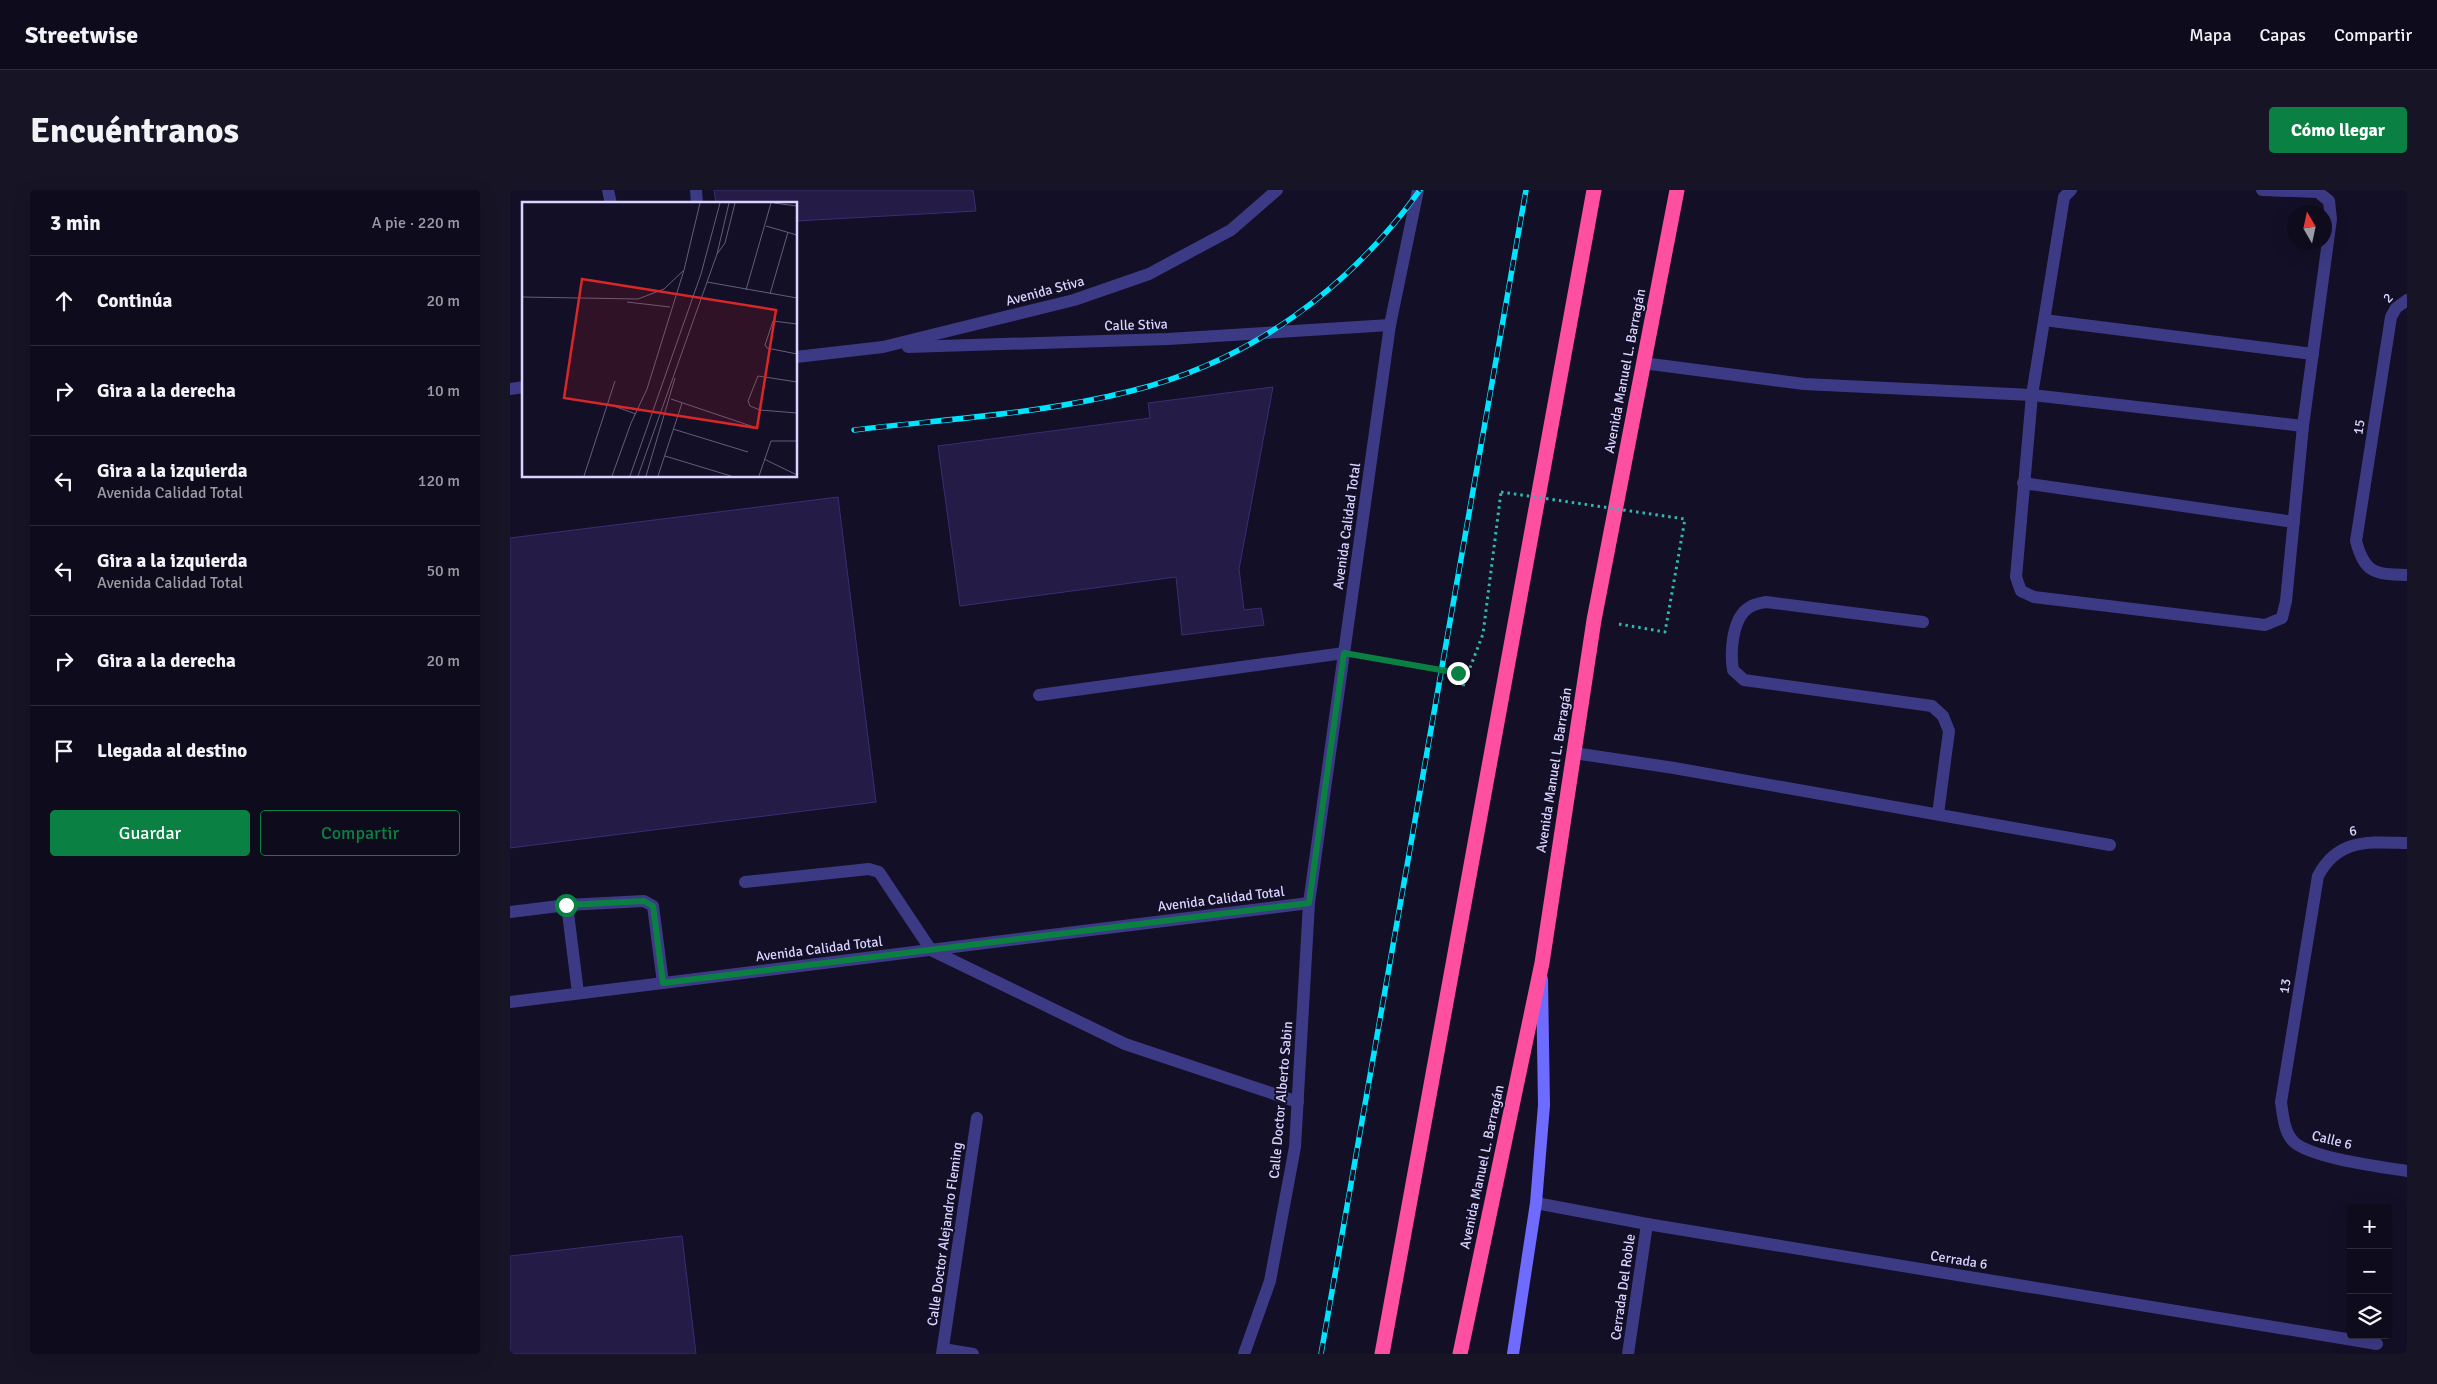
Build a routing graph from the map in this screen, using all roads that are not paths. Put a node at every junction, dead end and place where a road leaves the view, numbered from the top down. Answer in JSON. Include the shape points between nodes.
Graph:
{"nodes":[{"id":1,"x":1277,"y":190,"type":"edge"},
{"id":2,"x":1418,"y":190,"type":"edge"},
{"id":3,"x":1594,"y":190,"type":"edge"},
{"id":4,"x":1677,"y":190,"type":"edge"},
{"id":5,"x":2071,"y":190,"type":"edge"},
{"id":6,"x":2262,"y":190,"type":"edge"},
{"id":7,"x":2407,"y":300,"type":"edge"},
{"id":8,"x":2390,"y":317,"type":"joint"},
{"id":9,"x":2044,"y":320,"type":"junction"},
{"id":10,"x":1390,"y":325,"type":"junction"},
{"id":11,"x":883,"y":347,"type":"junction"},
{"id":12,"x":2312,"y":354,"type":"junction"},
{"id":13,"x":798,"y":357,"type":"edge"},
{"id":14,"x":1643,"y":362,"type":"junction"},
{"id":15,"x":2032,"y":395,"type":"junction"},
{"id":16,"x":2303,"y":426,"type":"junction"},
{"id":17,"x":2023,"y":484,"type":"junction"},
{"id":18,"x":2294,"y":522,"type":"junction"},
{"id":19,"x":2407,"y":575,"type":"edge"},
{"id":20,"x":1923,"y":622,"type":"dead end"},
{"id":21,"x":1344,"y":653,"type":"junction"},
{"id":22,"x":1040,"y":696,"type":"dead end"},
{"id":23,"x":1574,"y":752,"type":"junction"},
{"id":24,"x":1938,"y":814,"type":"junction"},
{"id":25,"x":2407,"y":843,"type":"edge"},
{"id":26,"x":2110,"y":845,"type":"dead end"},
{"id":27,"x":2318,"y":876,"type":"joint"},
{"id":28,"x":745,"y":882,"type":"dead end"},
{"id":29,"x":1309,"y":903,"type":"junction"},
{"id":30,"x":566,"y":905,"type":"junction"},
{"id":31,"x":510,"y":912,"type":"edge"},
{"id":32,"x":932,"y":950,"type":"junction"},
{"id":33,"x":1542,"y":963,"type":"junction"},
{"id":34,"x":663,"y":983,"type":"junction"},
{"id":35,"x":578,"y":993,"type":"junction"},
{"id":36,"x":510,"y":1002,"type":"edge"},
{"id":37,"x":1298,"y":1102,"type":"junction"},
{"id":38,"x":2281,"y":1102,"type":"joint"},
{"id":39,"x":977,"y":1118,"type":"dead end"},
{"id":40,"x":2407,"y":1171,"type":"edge"},
{"id":41,"x":1536,"y":1203,"type":"junction"},
{"id":42,"x":1647,"y":1224,"type":"junction"},
{"id":43,"x":2377,"y":1344,"type":"dead end"},
{"id":44,"x":943,"y":1352,"type":"edge"},
{"id":45,"x":973,"y":1354,"type":"edge"},
{"id":46,"x":1244,"y":1354,"type":"edge"},
{"id":47,"x":1382,"y":1354,"type":"edge"},
{"id":48,"x":1460,"y":1354,"type":"edge"},
{"id":49,"x":1513,"y":1354,"type":"edge"},
{"id":50,"x":1628,"y":1354,"type":"edge"}],
"edges":[{"from":1,"to":11,"type":"street","name":"Avenida Stiva","via":[[1232,230],[1149,274],[1074,300]]},
{"from":2,"to":10,"type":"street","name":"Avenida Calidad Total"},
{"from":3,"to":47,"type":"highway"},
{"from":4,"to":14,"type":"highway","name":"Avenida Manuel L. Barragán"},
{"from":5,"to":9,"type":"street","via":[[2064,197]]},
{"from":6,"to":12,"type":"street","via":[[2318,192],[2329,201],[2331,219]]},
{"from":7,"to":8,"type":"street","name":"2"},
{"from":8,"to":19,"type":"street","name":"15","via":[[2356,541],[2360,557],[2369,570]]},
{"from":9,"to":12,"type":"street"},
{"from":9,"to":15,"type":"street"},
{"from":10,"to":11,"type":"street","name":"Calle Stiva","via":[[1168,339]]},
{"from":10,"to":21,"type":"street","name":"Avenida Calidad Total"},
{"from":11,"to":13,"type":"street","name":"Avenida Stiva"},
{"from":12,"to":16,"type":"street"},
{"from":14,"to":15,"type":"street","via":[[1804,384]]},
{"from":14,"to":23,"type":"highway","name":"Avenida Manuel L. Barragán","via":[[1594,620]]},
{"from":15,"to":16,"type":"street"},
{"from":15,"to":17,"type":"street"},
{"from":16,"to":18,"type":"street"},
{"from":17,"to":18,"type":"street"},
{"from":17,"to":18,"type":"street","via":[[2016,577],[2021,591],[2034,597],[2265,625],[2282,618]]},
{"from":20,"to":24,"type":"street","via":[[1766,602],[1749,607],[1738,620],[1730,656],[1732,670],[1744,680],[1932,706],[1943,716],[1949,731]]},
{"from":21,"to":22,"type":"street"},
{"from":21,"to":29,"type":"street","name":"Avenida Calidad Total"},
{"from":23,"to":24,"type":"street"},
{"from":23,"to":33,"type":"highway","name":"Avenida Manuel L. Barragán"},
{"from":24,"to":26,"type":"street"},
{"from":25,"to":27,"type":"street","name":"6","via":[[2348,847],[2326,860]]},
{"from":27,"to":38,"type":"street","name":"13"},
{"from":28,"to":32,"type":"street","via":[[870,869],[878,872]]},
{"from":29,"to":32,"type":"street","name":"Avenida Calidad Total"},
{"from":29,"to":37,"type":"street","name":"Calle Doctor Alberto Sabin"},
{"from":30,"to":31,"type":"street"},
{"from":30,"to":34,"type":"street","via":[[644,901],[653,906]]},
{"from":30,"to":35,"type":"street"},
{"from":32,"to":34,"type":"street","name":"Avenida Calidad Total"},
{"from":32,"to":37,"type":"street","via":[[1125,1044]]},
{"from":33,"to":41,"type":"street","via":[[1545,1095]]},
{"from":33,"to":48,"type":"highway","name":"Avenida Manuel L. Barragán"},
{"from":34,"to":35,"type":"street","name":"Avenida Calidad Total"},
{"from":35,"to":36,"type":"street","name":"Avenida Calidad Total"},
{"from":37,"to":46,"type":"street","name":"Calle Doctor Alberto Sabin","via":[[1295,1147],[1270,1280]]},
{"from":38,"to":40,"type":"street","name":"Calle 6","via":[[2293,1141],[2308,1152]]},
{"from":39,"to":44,"type":"street","name":"Calle Doctor Alejandro Fleming"},
{"from":41,"to":42,"type":"street","name":"Cerrada 6"},
{"from":41,"to":49,"type":"street"},
{"from":42,"to":43,"type":"street","name":"Cerrada 6"},
{"from":42,"to":50,"type":"street","name":"Cerrada Del Roble"},
{"from":44,"to":45,"type":"street"}]}
